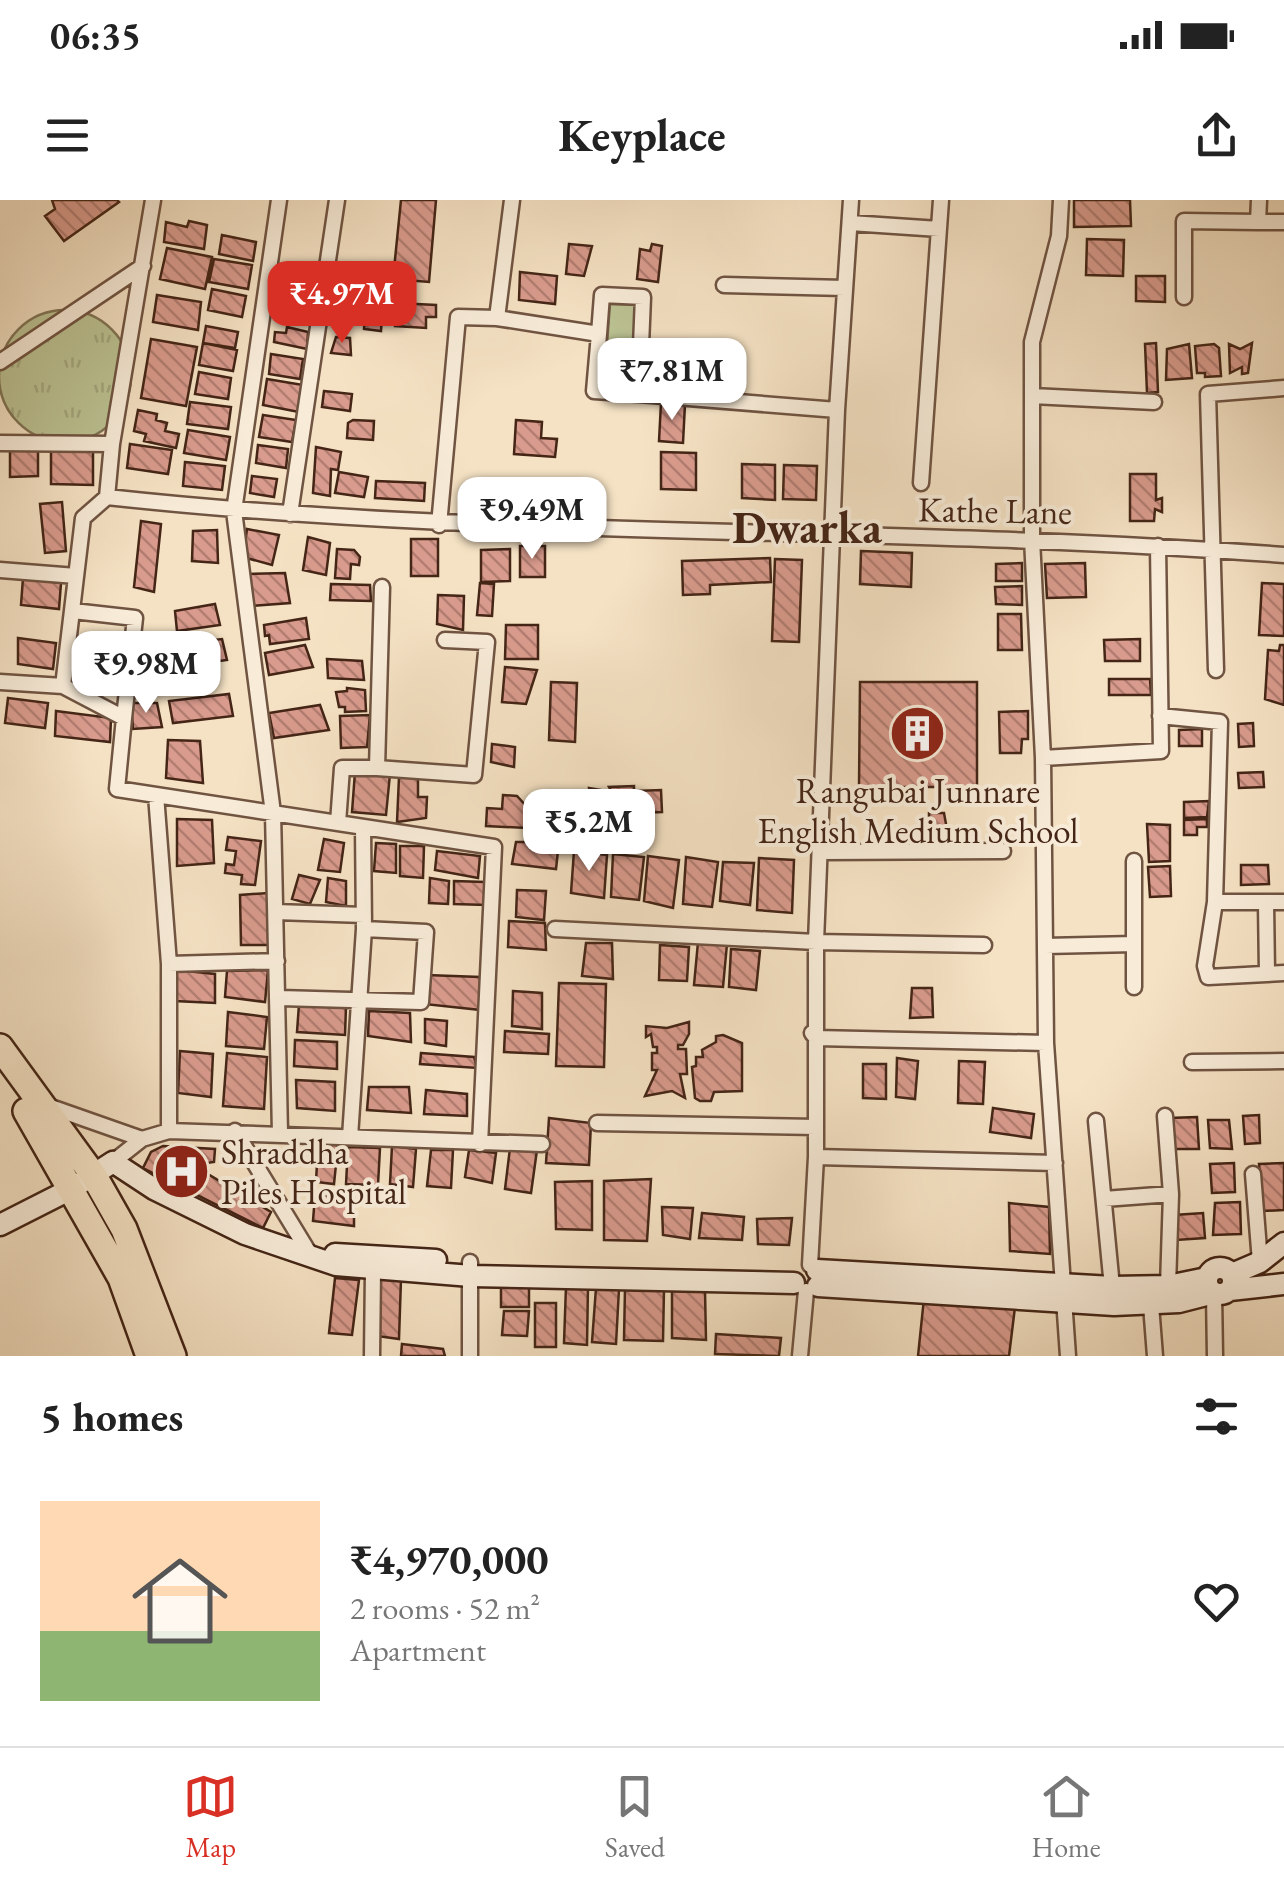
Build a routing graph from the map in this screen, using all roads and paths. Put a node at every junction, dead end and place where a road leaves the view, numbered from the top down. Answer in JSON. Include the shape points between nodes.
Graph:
{"nodes":[{"id":1,"x":152,"y":200,"type":"edge"},
{"id":2,"x":279,"y":200,"type":"edge"},
{"id":3,"x":337,"y":200,"type":"edge"},
{"id":4,"x":512,"y":200,"type":"edge"},
{"id":5,"x":852,"y":200,"type":"edge"},
{"id":6,"x":941,"y":200,"type":"edge"},
{"id":7,"x":1061,"y":200,"type":"edge"},
{"id":8,"x":1259,"y":200,"type":"edge"},
{"id":9,"x":1258,"y":222,"type":"junction"},
{"id":10,"x":1284,"y":222,"type":"edge"},
{"id":11,"x":850,"y":223,"type":"junction"},
{"id":12,"x":939,"y":229,"type":"junction"},
{"id":13,"x":143,"y":266,"type":"junction"},
{"id":14,"x":724,"y":285,"type":"dead end"},
{"id":15,"x":846,"y":288,"type":"junction"},
{"id":16,"x":1184,"y":296,"type":"dead end"},
{"id":17,"x":497,"y":318,"type":"junction"},
{"id":18,"x":599,"y":334,"type":"junction"},
{"id":19,"x":0,"y":362,"type":"edge"},
{"id":20,"x":1284,"y":388,"type":"edge"},
{"id":21,"x":638,"y":394,"type":"junction"},
{"id":22,"x":1032,"y":396,"type":"junction"},
{"id":23,"x":1154,"y":402,"type":"dead end"},
{"id":24,"x":838,"y":410,"type":"junction"},
{"id":25,"x":0,"y":443,"type":"edge"},
{"id":26,"x":112,"y":444,"type":"junction"},
{"id":27,"x":921,"y":483,"type":"dead end"},
{"id":28,"x":106,"y":496,"type":"junction"},
{"id":29,"x":234,"y":510,"type":"junction"},
{"id":30,"x":290,"y":514,"type":"junction"},
{"id":31,"x":438,"y":524,"type":"junction"},
{"id":32,"x":832,"y":536,"type":"junction"},
{"id":33,"x":1032,"y":539,"type":"junction"},
{"id":34,"x":1158,"y":546,"type":"junction"},
{"id":35,"x":1215,"y":550,"type":"junction"},
{"id":36,"x":1284,"y":555,"type":"edge"},
{"id":37,"x":0,"y":570,"type":"edge"},
{"id":38,"x":76,"y":576,"type":"junction"},
{"id":39,"x":382,"y":587,"type":"dead end"},
{"id":40,"x":73,"y":611,"type":"junction"},
{"id":41,"x":445,"y":640,"type":"dead end"},
{"id":42,"x":1216,"y":670,"type":"dead end"},
{"id":43,"x":0,"y":682,"type":"edge"},
{"id":44,"x":63,"y":686,"type":"junction"},
{"id":45,"x":1160,"y":716,"type":"junction"},
{"id":46,"x":124,"y":718,"type":"junction"},
{"id":47,"x":1043,"y":758,"type":"junction"},
{"id":48,"x":377,"y":768,"type":"junction"},
{"id":49,"x":156,"y":795,"type":"junction"},
{"id":50,"x":273,"y":814,"type":"junction"},
{"id":51,"x":338,"y":823,"type":"junction"},
{"id":52,"x":363,"y":827,"type":"junction"},
{"id":53,"x":1003,"y":851,"type":"dead end"},
{"id":54,"x":820,"y":852,"type":"junction"},
{"id":55,"x":1134,"y":862,"type":"dead end"},
{"id":56,"x":1215,"y":902,"type":"junction"},
{"id":57,"x":1284,"y":902,"type":"edge"},
{"id":58,"x":1266,"y":903,"type":"junction"},
{"id":59,"x":276,"y":912,"type":"junction"},
{"id":60,"x":364,"y":922,"type":"junction"},
{"id":61,"x":555,"y":929,"type":"dead end"},
{"id":62,"x":816,"y":942,"type":"junction"},
{"id":63,"x":1134,"y":944,"type":"junction"},
{"id":64,"x":984,"y":945,"type":"dead end"},
{"id":65,"x":1045,"y":946,"type":"junction"},
{"id":66,"x":277,"y":961,"type":"junction"},
{"id":67,"x":169,"y":964,"type":"junction"},
{"id":68,"x":1267,"y":974,"type":"junction"},
{"id":69,"x":1284,"y":974,"type":"edge"},
{"id":70,"x":1134,"y":987,"type":"dead end"},
{"id":71,"x":280,"y":998,"type":"junction"},
{"id":72,"x":362,"y":1000,"type":"junction"},
{"id":73,"x":814,"y":1036,"type":"junction"},
{"id":74,"x":1046,"y":1043,"type":"junction"},
{"id":75,"x":0,"y":1047,"type":"edge"},
{"id":76,"x":1284,"y":1061,"type":"edge"},
{"id":77,"x":1192,"y":1062,"type":"dead end"},
{"id":78,"x":0,"y":1074,"type":"edge"},
{"id":79,"x":42,"y":1103,"type":"junction"},
{"id":80,"x":1164,"y":1116,"type":"dead end"},
{"id":81,"x":1096,"y":1121,"type":"dead end"},
{"id":82,"x":597,"y":1123,"type":"dead end"},
{"id":83,"x":816,"y":1128,"type":"junction"},
{"id":84,"x":169,"y":1131,"type":"junction"},
{"id":85,"x":236,"y":1131,"type":"junction"},
{"id":86,"x":280,"y":1134,"type":"junction"},
{"id":87,"x":350,"y":1137,"type":"junction"},
{"id":88,"x":142,"y":1139,"type":"junction"},
{"id":89,"x":480,"y":1144,"type":"junction"},
{"id":90,"x":542,"y":1144,"type":"dead end"},
{"id":91,"x":816,"y":1157,"type":"junction"},
{"id":92,"x":1055,"y":1162,"type":"junction"},
{"id":93,"x":1253,"y":1174,"type":"dead end"},
{"id":94,"x":94,"y":1175,"type":"junction"},
{"id":95,"x":1171,"y":1194,"type":"junction"},
{"id":96,"x":1104,"y":1200,"type":"junction"},
{"id":97,"x":0,"y":1225,"type":"edge"},
{"id":98,"x":1284,"y":1243,"type":"edge"},
{"id":99,"x":318,"y":1257,"type":"junction"},
{"id":100,"x":1260,"y":1262,"type":"junction"},
{"id":101,"x":470,"y":1269,"type":"junction"},
{"id":102,"x":373,"y":1270,"type":"junction"},
{"id":103,"x":807,"y":1277,"type":"junction"},
{"id":104,"x":1221,"y":1284,"type":"junction"},
{"id":105,"x":1284,"y":1284,"type":"edge"},
{"id":106,"x":1168,"y":1286,"type":"junction"},
{"id":107,"x":1112,"y":1287,"type":"junction"},
{"id":108,"x":1064,"y":1294,"type":"junction"},
{"id":109,"x":1152,"y":1304,"type":"junction"},
{"id":110,"x":149,"y":1356,"type":"edge"},
{"id":111,"x":173,"y":1356,"type":"edge"},
{"id":112,"x":372,"y":1356,"type":"edge"},
{"id":113,"x":470,"y":1356,"type":"edge"},
{"id":114,"x":800,"y":1356,"type":"edge"},
{"id":115,"x":1068,"y":1356,"type":"edge"},
{"id":116,"x":1154,"y":1356,"type":"edge"},
{"id":117,"x":1215,"y":1356,"type":"edge"}],
"edges":[{"from":1,"to":13,"type":"street"},
{"from":2,"to":29,"type":"street"},
{"from":3,"to":30,"type":"street"},
{"from":4,"to":17,"type":"street"},
{"from":5,"to":11,"type":"street"},
{"from":6,"to":12,"type":"street"},
{"from":7,"to":22,"type":"street","via":[[1056,252],[1032,342]]},
{"from":8,"to":9,"type":"street"},
{"from":9,"to":10,"type":"street"},
{"from":9,"to":16,"type":"street","via":[[1184,221]]},
{"from":11,"to":12,"type":"street"},
{"from":11,"to":15,"type":"street"},
{"from":12,"to":27,"type":"street"},
{"from":13,"to":19,"type":"street"},
{"from":13,"to":26,"type":"street"},
{"from":14,"to":15,"type":"street"},
{"from":15,"to":24,"type":"street"},
{"from":17,"to":18,"type":"street"},
{"from":17,"to":31,"type":"street","via":[[458,318]]},
{"from":18,"to":21,"type":"street","via":[[594,391]]},
{"from":18,"to":21,"type":"street","via":[[602,295],[643,297]]},
{"from":20,"to":35,"type":"street","via":[[1208,394]]},
{"from":21,"to":24,"type":"street"},
{"from":22,"to":23,"type":"street"},
{"from":22,"to":33,"type":"street"},
{"from":24,"to":32,"type":"street"},
{"from":25,"to":26,"type":"street"},
{"from":26,"to":28,"type":"street"},
{"from":28,"to":29,"type":"street","name":"Kathe Lane"},
{"from":28,"to":38,"type":"street","via":[[83,518]]},
{"from":29,"to":30,"type":"street","name":"Kathe Lane"},
{"from":29,"to":50,"type":"street"},
{"from":30,"to":31,"type":"street","name":"Kathe Lane"},
{"from":31,"to":32,"type":"street","name":"Kathe Lane"},
{"from":32,"to":33,"type":"street","name":"Kathe Lane"},
{"from":32,"to":54,"type":"street"},
{"from":33,"to":34,"type":"street","name":"Kathe Lane"},
{"from":33,"to":47,"type":"street"},
{"from":34,"to":35,"type":"street","name":"Kathe Lane"},
{"from":34,"to":45,"type":"street"},
{"from":35,"to":36,"type":"street","name":"Kathe Lane"},
{"from":35,"to":42,"type":"street"},
{"from":37,"to":38,"type":"street"},
{"from":38,"to":40,"type":"street"},
{"from":39,"to":48,"type":"street"},
{"from":40,"to":44,"type":"street"},
{"from":40,"to":46,"type":"street","via":[[135,618]]},
{"from":41,"to":48,"type":"street","via":[[487,642],[474,775]]},
{"from":43,"to":44,"type":"street"},
{"from":44,"to":46,"type":"street"},
{"from":45,"to":47,"type":"street","via":[[1160,750]]},
{"from":45,"to":56,"type":"street","via":[[1220,722]]},
{"from":46,"to":49,"type":"street","via":[[117,789]]},
{"from":47,"to":65,"type":"street"},
{"from":48,"to":51,"type":"street","via":[[342,768]]},
{"from":49,"to":50,"type":"street"},
{"from":49,"to":67,"type":"street"},
{"from":50,"to":51,"type":"street"},
{"from":50,"to":59,"type":"street"},
{"from":51,"to":52,"type":"street"},
{"from":52,"to":60,"type":"street"},
{"from":52,"to":89,"type":"street","via":[[494,848]]},
{"from":53,"to":54,"type":"street"},
{"from":54,"to":62,"type":"street"},
{"from":55,"to":63,"type":"street"},
{"from":56,"to":58,"type":"street"},
{"from":56,"to":68,"type":"street","via":[[1208,977]]},
{"from":57,"to":58,"type":"street"},
{"from":58,"to":68,"type":"street"},
{"from":59,"to":60,"type":"street"},
{"from":59,"to":66,"type":"street"},
{"from":60,"to":72,"type":"street"},
{"from":60,"to":72,"type":"street","via":[[426,932],[421,1002]]},
{"from":61,"to":62,"type":"street"},
{"from":62,"to":64,"type":"street"},
{"from":62,"to":73,"type":"street"},
{"from":63,"to":65,"type":"street"},
{"from":63,"to":70,"type":"street"},
{"from":65,"to":74,"type":"street"},
{"from":66,"to":67,"type":"street"},
{"from":66,"to":71,"type":"street"},
{"from":67,"to":84,"type":"street"},
{"from":68,"to":69,"type":"street"},
{"from":71,"to":72,"type":"street"},
{"from":71,"to":86,"type":"street"},
{"from":72,"to":87,"type":"street"},
{"from":73,"to":74,"type":"street"},
{"from":73,"to":83,"type":"street"},
{"from":74,"to":92,"type":"street"},
{"from":75,"to":79,"type":"highway"},
{"from":76,"to":77,"type":"street"},
{"from":78,"to":94,"type":"highway","via":[[40,1130]]},
{"from":79,"to":88,"type":"street"},
{"from":79,"to":94,"type":"highway"},
{"from":80,"to":95,"type":"street"},
{"from":81,"to":96,"type":"street"},
{"from":82,"to":83,"type":"street"},
{"from":83,"to":91,"type":"street"},
{"from":84,"to":85,"type":"street"},
{"from":84,"to":88,"type":"street"},
{"from":85,"to":86,"type":"street"},
{"from":85,"to":99,"type":"street"},
{"from":86,"to":87,"type":"street"},
{"from":87,"to":89,"type":"street"},
{"from":88,"to":94,"type":"street"},
{"from":89,"to":90,"type":"street"},
{"from":91,"to":92,"type":"street"},
{"from":91,"to":103,"type":"street"},
{"from":92,"to":108,"type":"street"},
{"from":93,"to":100,"type":"street"},
{"from":94,"to":97,"type":"street"},
{"from":94,"to":99,"type":"street","via":[[154,1189],[245,1234]]},
{"from":94,"to":110,"type":"highway"},
{"from":94,"to":111,"type":"highway","via":[[124,1229]]},
{"from":95,"to":96,"type":"street"},
{"from":95,"to":106,"type":"street"},
{"from":96,"to":107,"type":"street"},
{"from":98,"to":100,"type":"street"},
{"from":99,"to":101,"type":"street","via":[[339,1253]]},
{"from":99,"to":102,"type":"street"},
{"from":100,"to":104,"type":"street"},
{"from":101,"to":102,"type":"street"},
{"from":101,"to":103,"type":"street"},
{"from":101,"to":113,"type":"street"},
{"from":102,"to":112,"type":"street"},
{"from":103,"to":108,"type":"street"},
{"from":103,"to":114,"type":"street"},
{"from":104,"to":105,"type":"street"},
{"from":104,"to":106,"type":"street"},
{"from":104,"to":109,"type":"street"},
{"from":104,"to":117,"type":"street"},
{"from":106,"to":107,"type":"street"},
{"from":107,"to":108,"type":"street"},
{"from":108,"to":109,"type":"street"},
{"from":108,"to":115,"type":"street"},
{"from":109,"to":116,"type":"street"}]}
